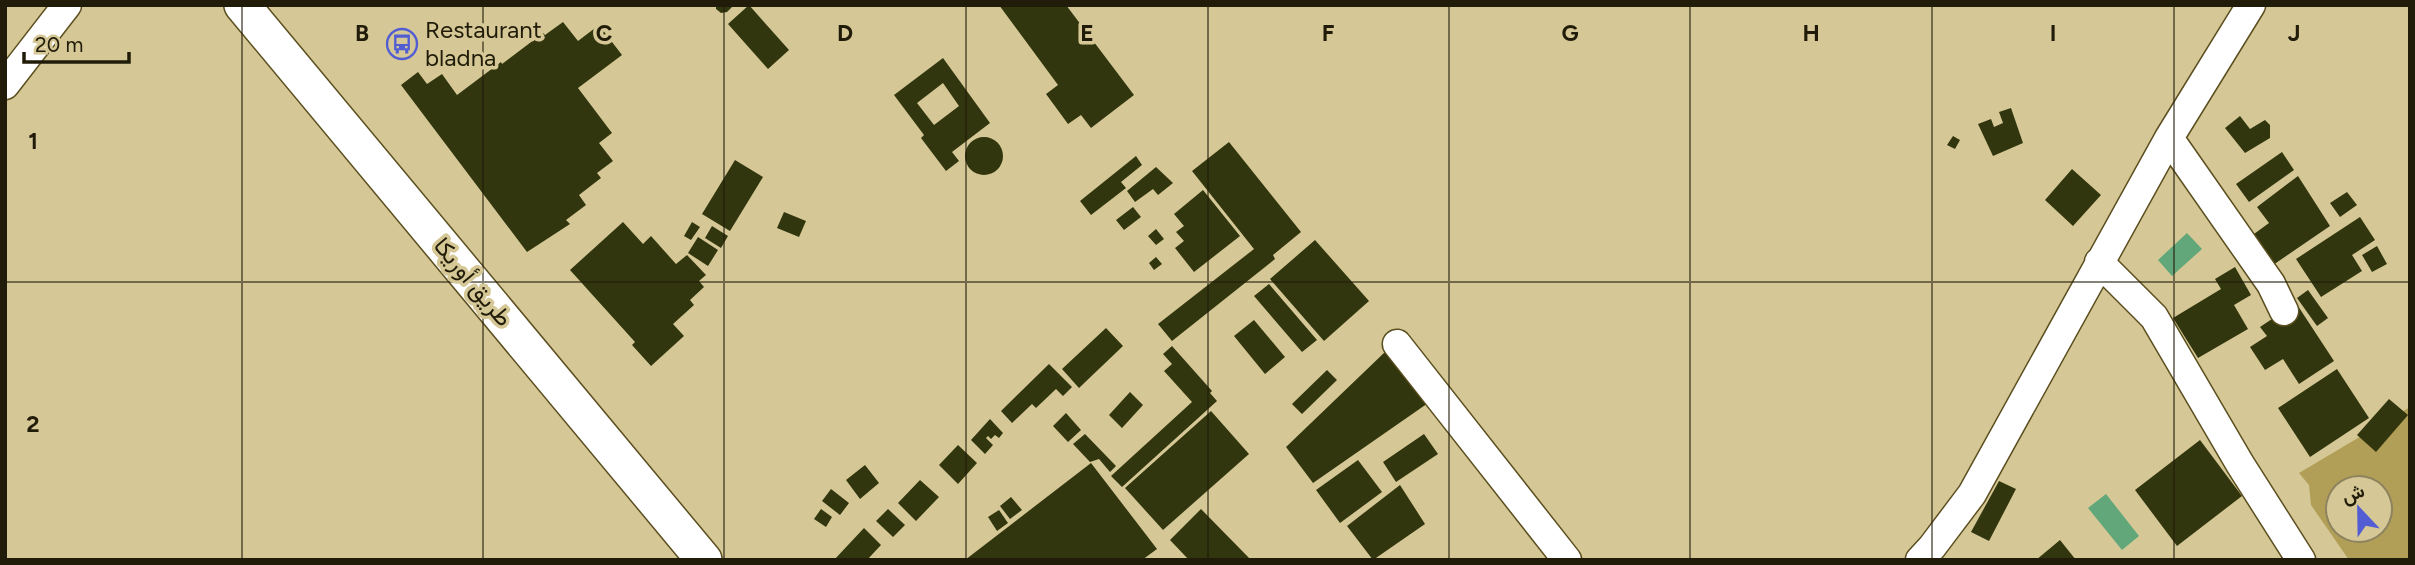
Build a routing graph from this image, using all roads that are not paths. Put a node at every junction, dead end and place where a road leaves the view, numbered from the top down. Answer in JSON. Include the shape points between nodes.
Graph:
{"nodes":[{"id":1,"x":67,"y":5,"type":"edge"},
{"id":2,"x":242,"y":5,"type":"edge"},
{"id":3,"x":2251,"y":5,"type":"edge"},
{"id":4,"x":5,"y":85,"type":"edge"},
{"id":5,"x":2169,"y":138,"type":"junction"},
{"id":6,"x":2099,"y":262,"type":"junction"},
{"id":7,"x":2284,"y":311,"type":"dead end"},
{"id":8,"x":1397,"y":345,"type":"dead end"},
{"id":9,"x":704,"y":560,"type":"edge"},
{"id":10,"x":1567,"y":560,"type":"edge"},
{"id":11,"x":1920,"y":560,"type":"edge"},
{"id":12,"x":2301,"y":560,"type":"edge"}],
"edges":[{"from":1,"to":4,"type":"street"},
{"from":2,"to":9,"type":"street","name":"طريق أوريكا"},
{"from":3,"to":5,"type":"street"},
{"from":5,"to":6,"type":"street"},
{"from":5,"to":7,"type":"street","via":[[2271,284]]},
{"from":6,"to":11,"type":"street","via":[[1972,494]]},
{"from":6,"to":12,"type":"street","via":[[2154,317]]},
{"from":8,"to":10,"type":"street"}]}
